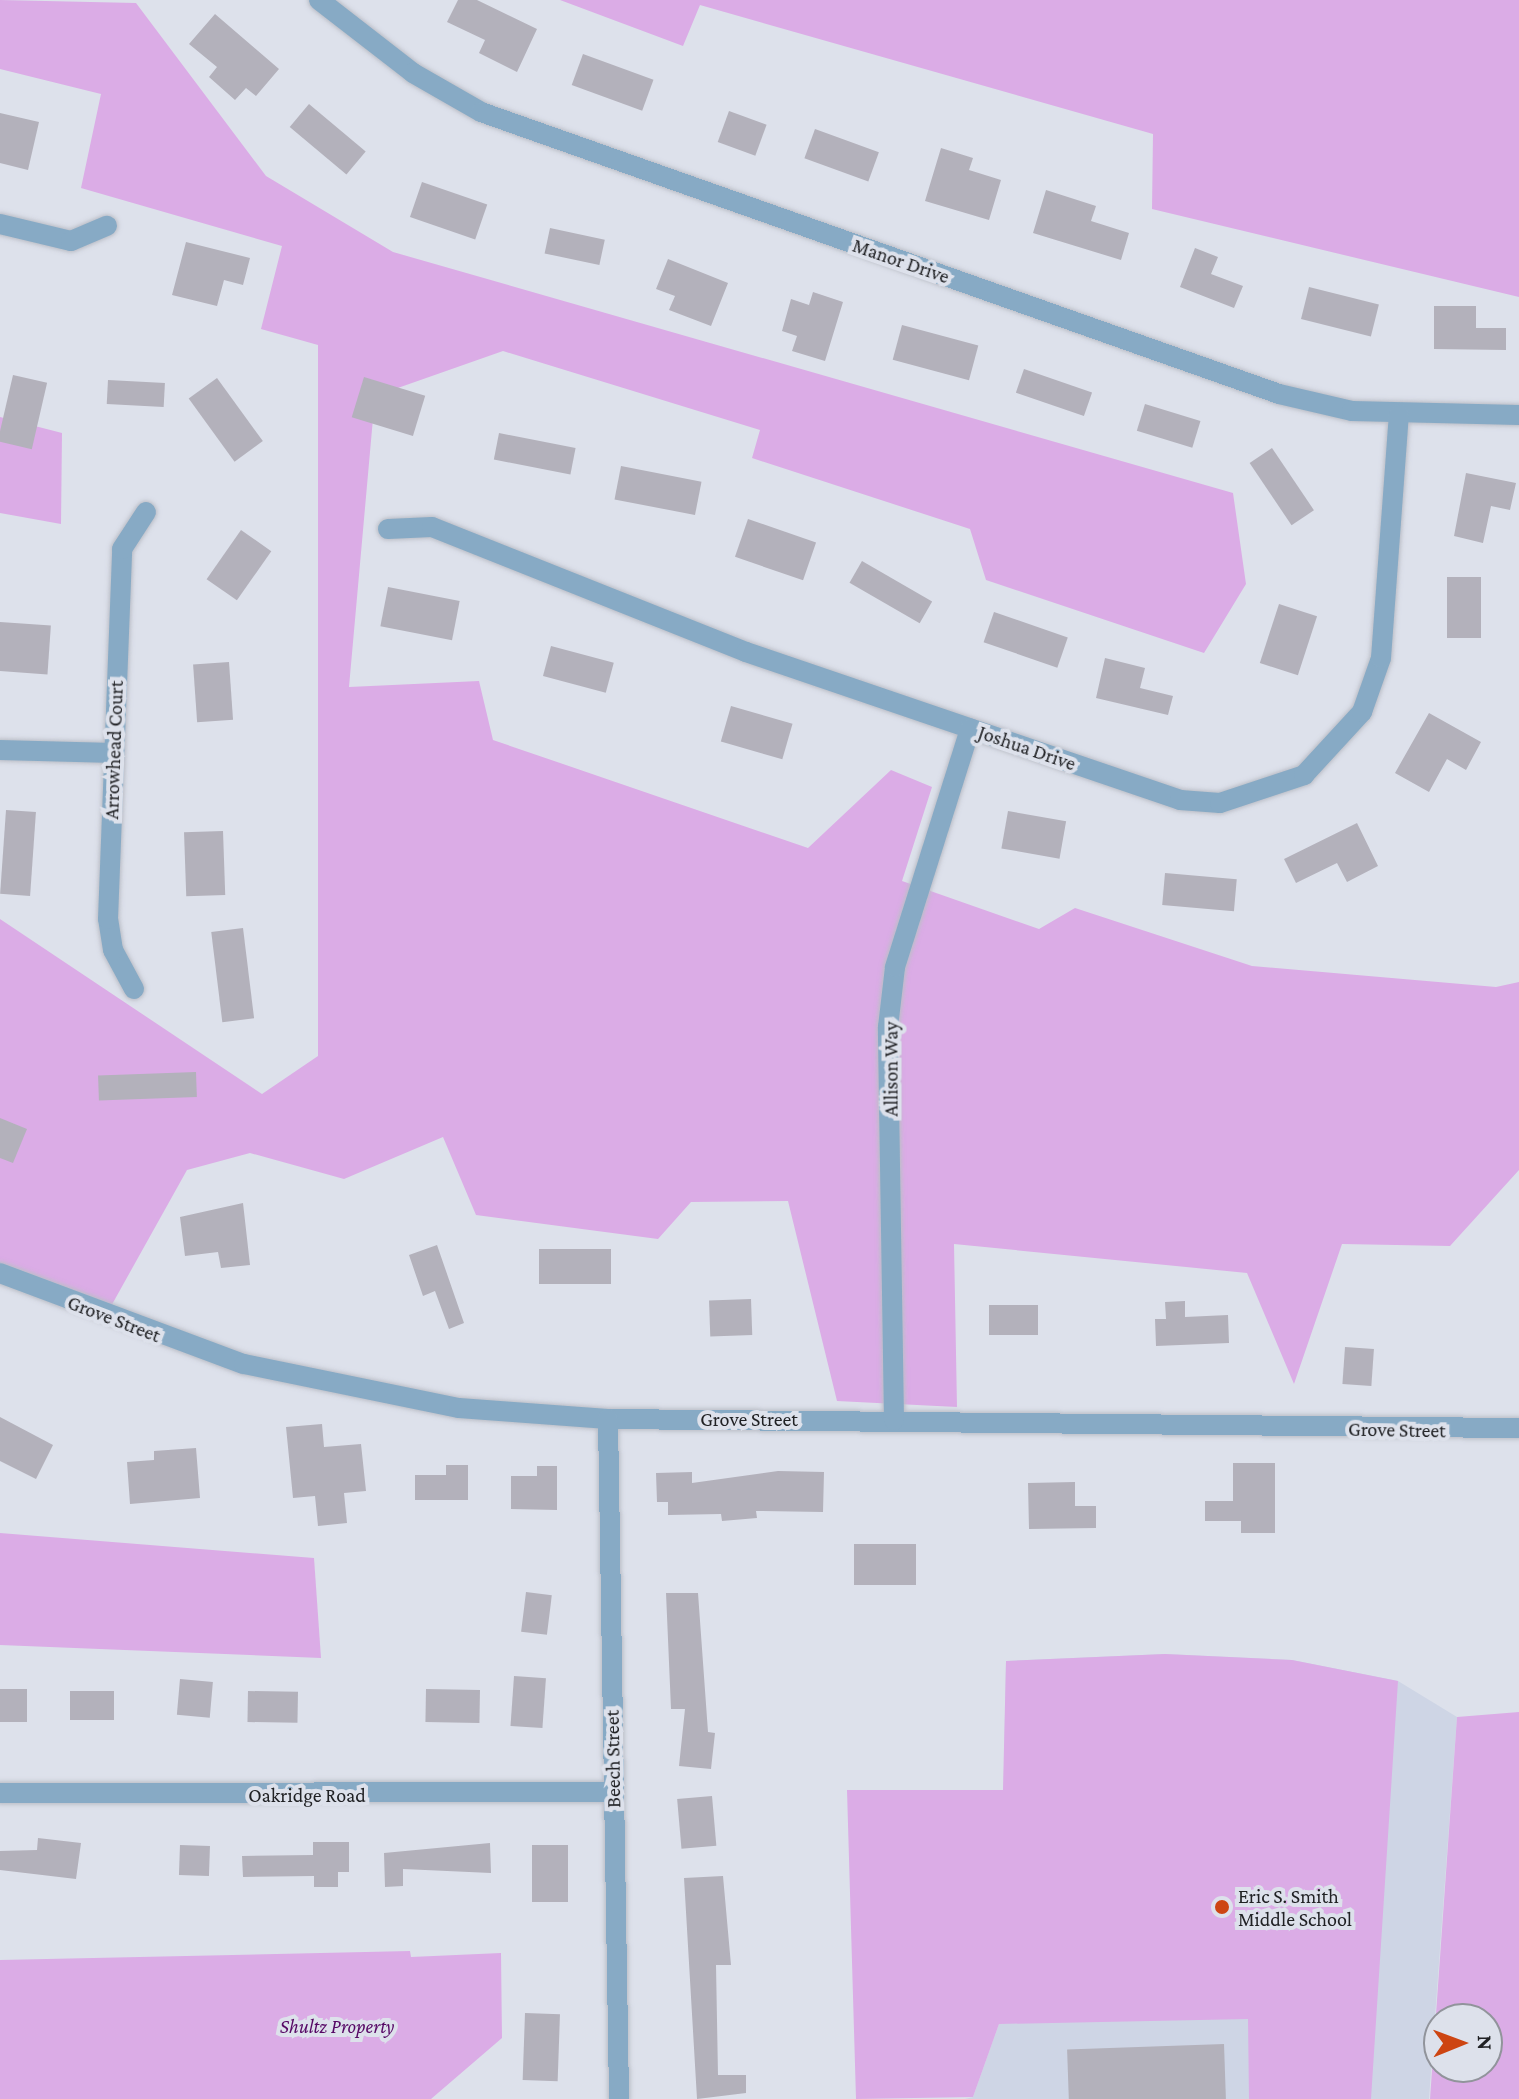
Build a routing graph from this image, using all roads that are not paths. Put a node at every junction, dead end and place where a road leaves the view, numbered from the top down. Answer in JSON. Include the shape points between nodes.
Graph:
{"nodes":[{"id":1,"x":319,"y":0,"type":"edge"},
{"id":2,"x":0,"y":224,"type":"edge"},
{"id":3,"x":107,"y":226,"type":"dead end"},
{"id":4,"x":1399,"y":415,"type":"junction"},
{"id":5,"x":1519,"y":415,"type":"edge"},
{"id":6,"x":146,"y":512,"type":"dead end"},
{"id":7,"x":388,"y":529,"type":"dead end"},
{"id":8,"x":970,"y":729,"type":"junction"},
{"id":9,"x":0,"y":750,"type":"edge"},
{"id":10,"x":114,"y":753,"type":"junction"},
{"id":11,"x":134,"y":989,"type":"dead end"},
{"id":12,"x":0,"y":1273,"type":"edge"},
{"id":13,"x":608,"y":1419,"type":"junction"},
{"id":14,"x":894,"y":1420,"type":"junction"},
{"id":15,"x":1519,"y":1428,"type":"edge"},
{"id":16,"x":614,"y":1792,"type":"junction"},
{"id":17,"x":0,"y":1793,"type":"edge"},
{"id":18,"x":619,"y":2099,"type":"edge"}],
"edges":[{"from":1,"to":4,"type":"street","name":"Manor Drive","via":[[413,73],[481,112],[1279,394]]},
{"from":2,"to":3,"type":"street","via":[[71,241]]},
{"from":4,"to":5,"type":"street","name":"Manor Drive"},
{"from":4,"to":8,"type":"street","name":"Joshua Drive","via":[[1374,685],[1346,737],[1304,775],[1249,799],[1180,800]]},
{"from":6,"to":10,"type":"street","name":"Arrowhead Court","via":[[122,549]]},
{"from":7,"to":8,"type":"street","name":"Joshua Drive","via":[[432,527],[746,652]]},
{"from":8,"to":14,"type":"street","name":"Allison Way","via":[[895,967],[888,1027]]},
{"from":9,"to":10,"type":"street"},
{"from":10,"to":11,"type":"street","name":"Arrowhead Court","via":[[109,928]]},
{"from":12,"to":13,"type":"street","name":"Grove Street","via":[[174,1341],[315,1382],[459,1408]]},
{"from":13,"to":14,"type":"street","name":"Grove Street"},
{"from":13,"to":16,"type":"street","name":"Beech Street"},
{"from":14,"to":15,"type":"street","name":"Grove Street"},
{"from":16,"to":17,"type":"street","name":"Oakridge Road"},
{"from":16,"to":18,"type":"street","name":"Beech Street"}]}
